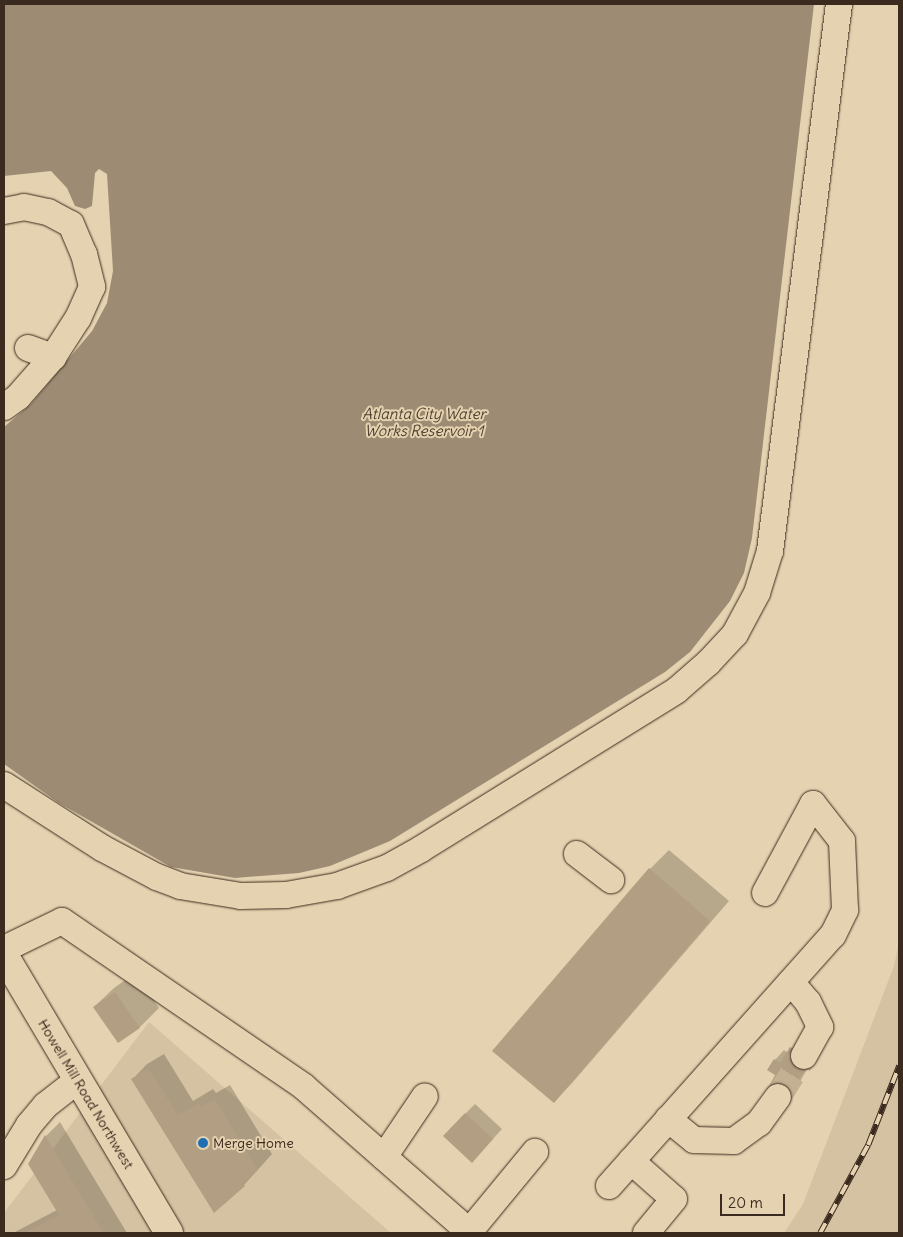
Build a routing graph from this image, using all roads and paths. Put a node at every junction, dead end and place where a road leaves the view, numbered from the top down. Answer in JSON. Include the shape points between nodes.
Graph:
{"nodes":[{"id":1,"x":839,"y":4,"type":"edge"},
{"id":2,"x":4,"y":211,"type":"edge"},
{"id":3,"x":28,"y":348,"type":"dead end"},
{"id":4,"x":53,"y":357,"type":"junction"},
{"id":5,"x":4,"y":407,"type":"edge"},
{"id":6,"x":4,"y":785,"type":"edge"},
{"id":7,"x":577,"y":854,"type":"dead end"},
{"id":8,"x":611,"y":880,"type":"dead end"},
{"id":9,"x":765,"y":893,"type":"dead end"},
{"id":10,"x":4,"y":949,"type":"edge"},
{"id":11,"x":4,"y":955,"type":"edge"},
{"id":12,"x":791,"y":982,"type":"junction"},
{"id":13,"x":804,"y":1056,"type":"tunnel mouth"},
{"id":14,"x":77,"y":1081,"type":"junction"},
{"id":15,"x":425,"y":1096,"type":"dead end"},
{"id":16,"x":778,"y":1097,"type":"tunnel mouth"},
{"id":17,"x":668,"y":1119,"type":"junction"},
{"id":18,"x":535,"y":1152,"type":"dead end"},
{"id":19,"x":384,"y":1157,"type":"junction"},
{"id":20,"x":631,"y":1161,"type":"junction"},
{"id":21,"x":4,"y":1166,"type":"edge"},
{"id":22,"x":609,"y":1186,"type":"dead end"},
{"id":23,"x":169,"y":1233,"type":"edge"},
{"id":24,"x":470,"y":1233,"type":"edge"},
{"id":25,"x":646,"y":1233,"type":"edge"}],
"edges":[{"from":1,"to":6,"type":"street","via":[[770,551],[753,602],[735,634],[708,663],[677,690],[387,868],[337,886],[286,895],[241,896],[180,886],[102,848]]},
{"from":2,"to":4,"type":"street","via":[[24,207],[48,212],[71,224],[84,254],[92,287],[78,318]]},
{"from":3,"to":4,"type":"street"},
{"from":4,"to":5,"type":"street"},
{"from":7,"to":8,"type":"street"},
{"from":9,"to":12,"type":"street","via":[[813,804],[842,841],[846,910],[833,935]]},
{"from":10,"to":19,"type":"street","via":[[62,920],[304,1087]]},
{"from":11,"to":14,"type":"main road","name":"Howell Mill Road Northwest"},
{"from":12,"to":13,"type":"street","via":[[808,1002],[820,1027]]},
{"from":12,"to":17,"type":"street"},
{"from":14,"to":21,"type":"street","via":[[46,1105],[29,1125]]},
{"from":14,"to":23,"type":"main road","name":"Howell Mill Road Northwest"},
{"from":15,"to":19,"type":"street"},
{"from":16,"to":17,"type":"street","via":[[759,1123],[734,1141],[694,1140]]},
{"from":17,"to":20,"type":"street"},
{"from":18,"to":24,"type":"street"},
{"from":19,"to":24,"type":"street"},
{"from":20,"to":22,"type":"street"},
{"from":20,"to":25,"type":"street","via":[[674,1199]]}]}
